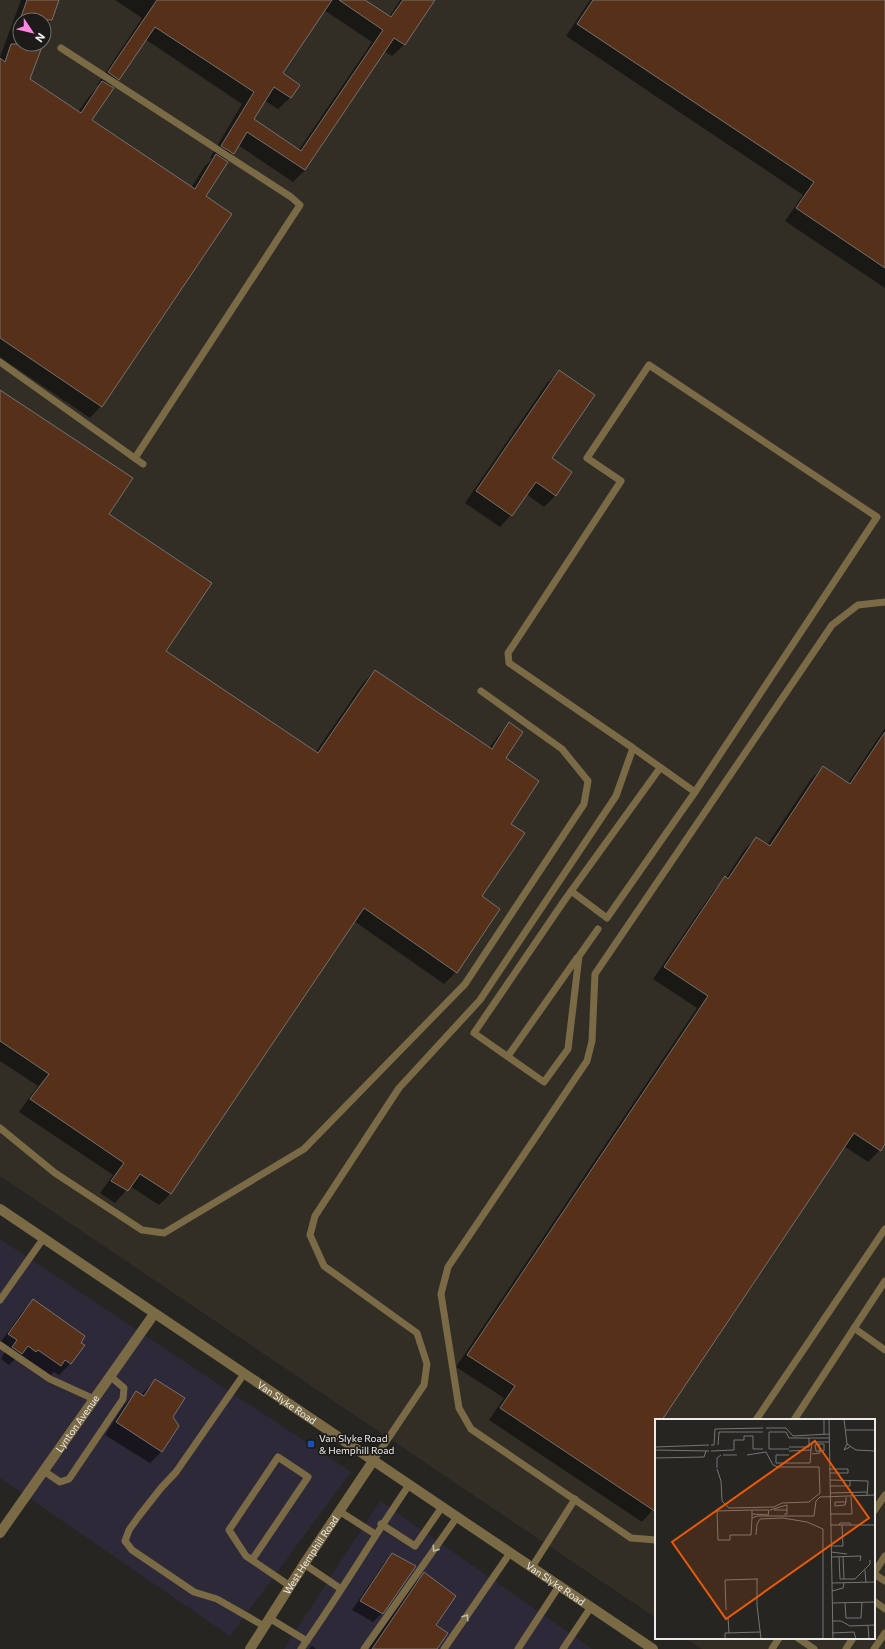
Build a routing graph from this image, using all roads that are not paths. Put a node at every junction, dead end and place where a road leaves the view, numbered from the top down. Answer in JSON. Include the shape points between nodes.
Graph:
{"nodes":[{"id":1,"x":60,"y":48,"type":"dead end"},
{"id":2,"x":0,"y":362,"type":"edge"},
{"id":3,"x":135,"y":458,"type":"junction"},
{"id":4,"x":143,"y":464,"type":"dead end"},
{"id":5,"x":885,"y":602,"type":"edge"},
{"id":6,"x":481,"y":691,"type":"dead end"},
{"id":7,"x":633,"y":748,"type":"junction"},
{"id":8,"x":660,"y":768,"type":"junction"},
{"id":9,"x":695,"y":792,"type":"junction"},
{"id":10,"x":571,"y":891,"type":"junction"},
{"id":11,"x":598,"y":930,"type":"dead end"},
{"id":12,"x":579,"y":956,"type":"junction"},
{"id":13,"x":508,"y":1056,"type":"junction"},
{"id":14,"x":0,"y":1128,"type":"edge"},
{"id":15,"x":0,"y":1209,"type":"edge"},
{"id":16,"x":885,"y":1229,"type":"edge"},
{"id":17,"x":43,"y":1239,"type":"junction"},
{"id":18,"x":885,"y":1281,"type":"edge"},
{"id":19,"x":0,"y":1300,"type":"edge"},
{"id":20,"x":154,"y":1314,"type":"junction"},
{"id":21,"x":854,"y":1328,"type":"junction"},
{"id":22,"x":0,"y":1345,"type":"edge"},
{"id":23,"x":885,"y":1350,"type":"edge"},
{"id":24,"x":244,"y":1374,"type":"junction"},
{"id":25,"x":110,"y":1376,"type":"junction"},
{"id":26,"x":94,"y":1399,"type":"junction"},
{"id":27,"x":757,"y":1419,"type":"edge"},
{"id":28,"x":795,"y":1419,"type":"edge"},
{"id":29,"x":373,"y":1461,"type":"junction"},
{"id":30,"x":44,"y":1471,"type":"junction"},
{"id":31,"x":409,"y":1485,"type":"junction"},
{"id":32,"x":885,"y":1495,"type":"edge"},
{"id":33,"x":575,"y":1499,"type":"junction"},
{"id":34,"x":442,"y":1507,"type":"junction"},
{"id":35,"x":875,"y":1510,"type":"edge"},
{"id":36,"x":339,"y":1511,"type":"junction"},
{"id":37,"x":457,"y":1517,"type":"junction"},
{"id":38,"x":382,"y":1524,"type":"junction"},
{"id":39,"x":0,"y":1533,"type":"edge"},
{"id":40,"x":375,"y":1534,"type":"junction"},
{"id":41,"x":655,"y":1540,"type":"edge"},
{"id":42,"x":510,"y":1553,"type":"junction"},
{"id":43,"x":885,"y":1556,"type":"edge"},
{"id":44,"x":252,"y":1560,"type":"junction"},
{"id":45,"x":304,"y":1564,"type":"junction"},
{"id":46,"x":532,"y":1567,"type":"junction"},
{"id":47,"x":875,"y":1571,"type":"edge"},
{"id":48,"x":875,"y":1574,"type":"edge"},
{"id":49,"x":885,"y":1581,"type":"edge"},
{"id":50,"x":290,"y":1586,"type":"junction"},
{"id":51,"x":559,"y":1586,"type":"junction"},
{"id":52,"x":341,"y":1589,"type":"junction"},
{"id":53,"x":875,"y":1602,"type":"edge"},
{"id":54,"x":591,"y":1607,"type":"junction"},
{"id":55,"x":885,"y":1609,"type":"edge"},
{"id":56,"x":266,"y":1622,"type":"junction"},
{"id":57,"x":885,"y":1633,"type":"edge"},
{"id":58,"x":778,"y":1639,"type":"edge"},
{"id":59,"x":799,"y":1639,"type":"edge"},
{"id":60,"x":852,"y":1639,"type":"edge"},
{"id":61,"x":307,"y":1641,"type":"junction"},
{"id":62,"x":250,"y":1649,"type":"edge"},
{"id":63,"x":301,"y":1649,"type":"edge"},
{"id":64,"x":364,"y":1649,"type":"edge"},
{"id":65,"x":444,"y":1649,"type":"edge"},
{"id":66,"x":518,"y":1649,"type":"edge"},
{"id":67,"x":563,"y":1649,"type":"edge"},
{"id":68,"x":653,"y":1649,"type":"edge"},
{"id":69,"x":772,"y":1649,"type":"edge"},
{"id":70,"x":814,"y":1649,"type":"edge"},
{"id":71,"x":846,"y":1649,"type":"edge"},
{"id":72,"x":874,"y":1649,"type":"edge"}],
"edges":[{"from":1,"to":3,"type":"lane","via":[[300,204]]},
{"from":2,"to":3,"type":"lane"},
{"from":3,"to":4,"type":"lane"},
{"from":5,"to":33,"type":"lane","via":[[858,605],[832,625],[595,974],[592,1041],[587,1061],[448,1267],[441,1294],[459,1408],[471,1429]]},
{"from":6,"to":14,"type":"lane","via":[[562,749],[588,781],[584,804],[465,984],[304,1150],[164,1233],[142,1230],[56,1173]]},
{"from":7,"to":8,"type":"lane"},
{"from":7,"to":9,"type":"lane","via":[[509,663],[508,653],[622,481],[587,458],[649,365],[877,517]]},
{"from":7,"to":29,"type":"lane","via":[[616,796],[480,1000],[399,1088],[315,1216],[310,1235],[324,1266],[417,1333],[427,1364],[424,1385]]},
{"from":8,"to":9,"type":"lane"},
{"from":8,"to":10,"type":"lane"},
{"from":9,"to":10,"type":"lane","via":[[607,918]]},
{"from":10,"to":13,"type":"lane","via":[[474,1032]]},
{"from":11,"to":12,"type":"lane"},
{"from":12,"to":13,"type":"lane"},
{"from":12,"to":13,"type":"lane","via":[[568,1049],[556,1066],[544,1082]]},
{"from":15,"to":17,"type":"street","name":"Van Slyke Road"},
{"from":16,"to":27,"type":"lane"},
{"from":17,"to":19,"type":"lane"},
{"from":17,"to":20,"type":"street","name":"Van Slyke Road"},
{"from":18,"to":21,"type":"lane"},
{"from":20,"to":24,"type":"street","name":"Van Slyke Road"},
{"from":20,"to":25,"type":"street","name":"Lynton Avenue"},
{"from":21,"to":23,"type":"lane"},
{"from":21,"to":28,"type":"lane"},
{"from":22,"to":26,"type":"lane","via":[[50,1379]]},
{"from":24,"to":29,"type":"street","name":"Van Slyke Road"},
{"from":24,"to":56,"type":"lane","via":[[176,1472],[129,1530],[125,1541],[132,1550],[194,1592],[217,1599]]},
{"from":25,"to":26,"type":"street","name":"Lynton Avenue"},
{"from":25,"to":30,"type":"lane","via":[[124,1388],[123,1399],[68,1479],[60,1482]]},
{"from":26,"to":30,"type":"street","name":"Lynton Avenue"},
{"from":29,"to":31,"type":"street","name":"Van Slyke Road"},
{"from":29,"to":36,"type":"street","name":"West Hemphill Road"},
{"from":30,"to":39,"type":"street","name":"Lynton Avenue"},
{"from":31,"to":34,"type":"street","name":"Van Slyke Road"},
{"from":31,"to":38,"type":"lane"},
{"from":32,"to":35,"type":"lane"},
{"from":33,"to":41,"type":"lane","via":[[632,1538]]},
{"from":33,"to":46,"type":"lane"},
{"from":34,"to":37,"type":"street","name":"Van Slyke Road"},
{"from":34,"to":38,"type":"lane","via":[[415,1546]]},
{"from":36,"to":40,"type":"lane"},
{"from":36,"to":45,"type":"street","name":"West Hemphill Road"},
{"from":37,"to":42,"type":"street","name":"Van Slyke Road"},
{"from":37,"to":64,"type":"lane","one_way":true},
{"from":38,"to":40,"type":"lane"},
{"from":40,"to":52,"type":"lane"},
{"from":42,"to":46,"type":"street","name":"Van Slyke Road"},
{"from":65,"to":42,"type":"lane","one_way":true},
{"from":43,"to":47,"type":"lane"},
{"from":44,"to":44,"type":"lane","via":[[246,1556],[229,1530],[278,1457],[308,1477]]},
{"from":44,"to":50,"type":"lane"},
{"from":45,"to":50,"type":"street","name":"West Hemphill Road"},
{"from":45,"to":52,"type":"lane"},
{"from":46,"to":51,"type":"street","name":"Van Slyke Road"},
{"from":48,"to":49,"type":"lane"},
{"from":50,"to":56,"type":"street","name":"West Hemphill Road"},
{"from":51,"to":54,"type":"street","name":"Van Slyke Road"},
{"from":51,"to":66,"type":"lane"},
{"from":52,"to":61,"type":"lane"},
{"from":53,"to":55,"type":"lane"},
{"from":54,"to":67,"type":"lane"},
{"from":54,"to":68,"type":"street","name":"Van Slyke Road"},
{"from":56,"to":61,"type":"lane"},
{"from":56,"to":62,"type":"street","name":"West Hemphill Road"},
{"from":57,"to":72,"type":"lane"},
{"from":58,"to":69,"type":"lane"},
{"from":59,"to":70,"type":"lane"},
{"from":60,"to":71,"type":"lane"},
{"from":61,"to":63,"type":"lane"}]}
